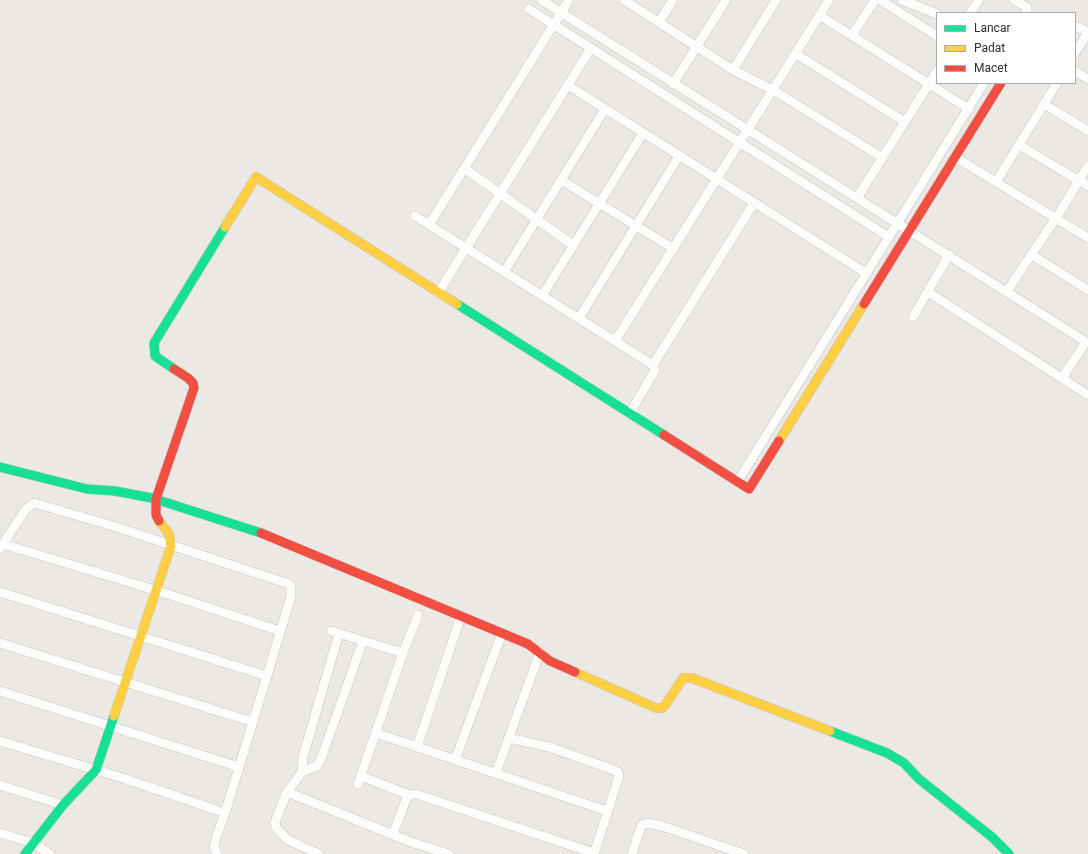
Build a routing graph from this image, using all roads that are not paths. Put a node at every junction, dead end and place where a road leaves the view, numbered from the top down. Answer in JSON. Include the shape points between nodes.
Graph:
{"nodes":[{"id":1,"x":541,"y":0,"type":"edge"},
{"id":2,"x":569,"y":0,"type":"edge"},
{"id":3,"x":624,"y":0,"type":"edge"},
{"id":4,"x":673,"y":0,"type":"edge"},
{"id":5,"x":726,"y":0,"type":"edge"},
{"id":6,"x":776,"y":0,"type":"edge"},
{"id":7,"x":829,"y":0,"type":"edge"},
{"id":8,"x":875,"y":0,"type":"edge"},
{"id":9,"x":880,"y":0,"type":"edge"},
{"id":10,"x":902,"y":0,"type":"edge"},
{"id":11,"x":979,"y":0,"type":"edge"},
{"id":12,"x":1014,"y":0,"type":"edge"},
{"id":13,"x":529,"y":9,"type":"dead end"},
{"id":14,"x":561,"y":12,"type":"junction"},
{"id":15,"x":971,"y":12,"type":"edge"},
{"id":16,"x":1027,"y":12,"type":"edge"},
{"id":17,"x":936,"y":14,"type":"edge"},
{"id":18,"x":819,"y":15,"type":"junction"},
{"id":19,"x":659,"y":22,"type":"junction"},
{"id":20,"x":554,"y":24,"type":"junction"},
{"id":21,"x":1076,"y":26,"type":"edge"},
{"id":22,"x":1088,"y":32,"type":"edge"},
{"id":23,"x":852,"y":35,"type":"junction"},
{"id":24,"x":936,"y":35,"type":"edge"},
{"id":25,"x":698,"y":47,"type":"junction"},
{"id":26,"x":591,"y":48,"type":"junction"},
{"id":27,"x":1076,"y":51,"type":"edge"},
{"id":28,"x":796,"y":54,"type":"junction"},
{"id":29,"x":733,"y":70,"type":"junction"},
{"id":30,"x":1076,"y":72,"type":"edge"},
{"id":31,"x":936,"y":73,"type":"edge"},
{"id":32,"x":1088,"y":79,"type":"edge"},
{"id":33,"x":673,"y":84,"type":"junction"},
{"id":34,"x":929,"y":84,"type":"junction"},
{"id":35,"x":983,"y":84,"type":"edge"},
{"id":36,"x":1000,"y":84,"type":"edge"},
{"id":37,"x":1056,"y":84,"type":"edge"},
{"id":38,"x":569,"y":86,"type":"junction"},
{"id":39,"x":773,"y":90,"type":"junction"},
{"id":40,"x":1044,"y":104,"type":"junction"},
{"id":41,"x":605,"y":109,"type":"junction"},
{"id":42,"x":969,"y":109,"type":"junction"},
{"id":43,"x":905,"y":122,"type":"junction"},
{"id":44,"x":748,"y":131,"type":"junction"},
{"id":45,"x":1088,"y":131,"type":"edge"},
{"id":46,"x":643,"y":133,"type":"junction"},
{"id":47,"x":740,"y":143,"type":"junction"},
{"id":48,"x":1019,"y":144,"type":"junction"},
{"id":49,"x":679,"y":156,"type":"junction"},
{"id":50,"x":955,"y":157,"type":"junction"},
{"id":51,"x":883,"y":158,"type":"junction"},
{"id":52,"x":1088,"y":166,"type":"edge"},
{"id":53,"x":464,"y":168,"type":"junction"},
{"id":54,"x":562,"y":180,"type":"junction"},
{"id":55,"x":717,"y":180,"type":"junction"},
{"id":56,"x":1078,"y":181,"type":"junction"},
{"id":57,"x":996,"y":182,"type":"junction"},
{"id":58,"x":1088,"y":186,"type":"edge"},
{"id":59,"x":500,"y":194,"type":"junction"},
{"id":60,"x":857,"y":198,"type":"junction"},
{"id":61,"x":600,"y":202,"type":"junction"},
{"id":62,"x":754,"y":203,"type":"junction"},
{"id":63,"x":415,"y":216,"type":"dead end"},
{"id":64,"x":1056,"y":218,"type":"junction"},
{"id":65,"x":537,"y":220,"type":"junction"},
{"id":66,"x":898,"y":223,"type":"junction"},
{"id":67,"x":429,"y":225,"type":"junction"},
{"id":68,"x":636,"y":225,"type":"junction"},
{"id":69,"x":910,"y":230,"type":"junction"},
{"id":70,"x":889,"y":237,"type":"junction"},
{"id":71,"x":1088,"y":238,"type":"edge"},
{"id":72,"x":573,"y":245,"type":"junction"},
{"id":73,"x":466,"y":248,"type":"junction"},
{"id":74,"x":674,"y":249,"type":"junction"},
{"id":75,"x":950,"y":255,"type":"junction"},
{"id":76,"x":1032,"y":255,"type":"junction"},
{"id":77,"x":504,"y":272,"type":"junction"},
{"id":78,"x":866,"y":273,"type":"junction"},
{"id":79,"x":1088,"y":290,"type":"edge"},
{"id":80,"x":1007,"y":291,"type":"junction"},
{"id":81,"x":928,"y":292,"type":"junction"},
{"id":82,"x":438,"y":293,"type":"junction"},
{"id":83,"x":542,"y":296,"type":"junction"},
{"id":84,"x":913,"y":317,"type":"dead end"},
{"id":85,"x":579,"y":318,"type":"junction"},
{"id":86,"x":616,"y":342,"type":"junction"},
{"id":87,"x":1087,"y":342,"type":"edge"},
{"id":88,"x":653,"y":365,"type":"junction"},
{"id":89,"x":1062,"y":378,"type":"junction"},
{"id":90,"x":1088,"y":395,"type":"edge"},
{"id":91,"x":630,"y":413,"type":"junction"},
{"id":92,"x":0,"y":467,"type":"edge"},
{"id":93,"x":738,"y":480,"type":"junction"},
{"id":94,"x":156,"y":499,"type":"junction"},
{"id":95,"x":1,"y":546,"type":"edge"},
{"id":96,"x":171,"y":546,"type":"junction"},
{"id":97,"x":155,"y":590,"type":"junction"},
{"id":98,"x":0,"y":592,"type":"edge"},
{"id":99,"x":418,"y":615,"type":"dead end"},
{"id":100,"x":461,"y":616,"type":"junction"},
{"id":101,"x":280,"y":631,"type":"junction"},
{"id":102,"x":502,"y":633,"type":"junction"},
{"id":103,"x":140,"y":635,"type":"junction"},
{"id":104,"x":363,"y":641,"type":"junction"},
{"id":105,"x":0,"y":643,"type":"edge"},
{"id":106,"x":540,"y":652,"type":"junction"},
{"id":107,"x":403,"y":653,"type":"junction"},
{"id":108,"x":267,"y":676,"type":"junction"},
{"id":109,"x":125,"y":682,"type":"junction"},
{"id":110,"x":0,"y":691,"type":"edge"},
{"id":111,"x":253,"y":722,"type":"junction"},
{"id":112,"x":111,"y":726,"type":"junction"},
{"id":113,"x":376,"y":733,"type":"junction"},
{"id":114,"x":509,"y":738,"type":"junction"},
{"id":115,"x":0,"y":741,"type":"edge"},
{"id":116,"x":417,"y":747,"type":"junction"},
{"id":117,"x":455,"y":760,"type":"junction"},
{"id":118,"x":239,"y":767,"type":"junction"},
{"id":119,"x":96,"y":770,"type":"junction"},
{"id":120,"x":302,"y":772,"type":"junction"},
{"id":121,"x":496,"y":773,"type":"junction"},
{"id":122,"x":0,"y":785,"type":"edge"},
{"id":123,"x":287,"y":792,"type":"junction"},
{"id":124,"x":409,"y":795,"type":"junction"},
{"id":125,"x":63,"y":805,"type":"junction"},
{"id":126,"x":607,"y":811,"type":"junction"},
{"id":127,"x":225,"y":813,"type":"junction"},
{"id":128,"x":0,"y":833,"type":"edge"},
{"id":129,"x":393,"y":834,"type":"junction"},
{"id":130,"x":33,"y":843,"type":"junction"},
{"id":131,"x":25,"y":854,"type":"edge"},
{"id":132,"x":50,"y":854,"type":"edge"},
{"id":133,"x":216,"y":854,"type":"edge"},
{"id":134,"x":319,"y":854,"type":"edge"},
{"id":135,"x":449,"y":854,"type":"edge"},
{"id":136,"x":594,"y":854,"type":"edge"},
{"id":137,"x":632,"y":854,"type":"edge"},
{"id":138,"x":744,"y":854,"type":"edge"},
{"id":139,"x":1009,"y":854,"type":"edge"}],
"edges":[{"from":1,"to":14,"type":"street"},
{"from":2,"to":14,"type":"street"},
{"from":3,"to":19,"type":"street"},
{"from":4,"to":19,"type":"street"},
{"from":5,"to":25,"type":"street"},
{"from":6,"to":29,"type":"street"},
{"from":7,"to":18,"type":"street"},
{"from":8,"to":23,"type":"street"},
{"from":9,"to":24,"type":"street"},
{"from":10,"to":17,"type":"street"},
{"from":11,"to":15,"type":"street"},
{"from":12,"to":16,"type":"street","via":[[1027,8]]},
{"from":13,"to":20,"type":"street"},
{"from":14,"to":20,"type":"street"},
{"from":14,"to":33,"type":"street"},
{"from":18,"to":23,"type":"street"},
{"from":18,"to":28,"type":"street"},
{"from":19,"to":25,"type":"street"},
{"from":20,"to":26,"type":"street"},
{"from":20,"to":53,"type":"street"},
{"from":21,"to":22,"type":"street"},
{"from":22,"to":27,"type":"street"},
{"from":23,"to":34,"type":"street"},
{"from":25,"to":29,"type":"street"},
{"from":25,"to":33,"type":"street"},
{"from":26,"to":38,"type":"street"},
{"from":26,"to":47,"type":"street"},
{"from":28,"to":39,"type":"street"},
{"from":28,"to":43,"type":"street"},
{"from":29,"to":39,"type":"street"},
{"from":30,"to":32,"type":"street"},
{"from":31,"to":34,"type":"street"},
{"from":33,"to":44,"type":"street"},
{"from":34,"to":42,"type":"street"},
{"from":34,"to":43,"type":"street"},
{"from":35,"to":42,"type":"street"},
{"from":36,"to":50,"type":"street"},
{"from":37,"to":40,"type":"street"},
{"from":38,"to":41,"type":"street"},
{"from":38,"to":59,"type":"street"},
{"from":39,"to":44,"type":"street"},
{"from":39,"to":51,"type":"street"},
{"from":40,"to":45,"type":"street"},
{"from":40,"to":48,"type":"street"},
{"from":41,"to":46,"type":"street"},
{"from":41,"to":54,"type":"street"},
{"from":42,"to":66,"type":"street"},
{"from":43,"to":51,"type":"street"},
{"from":44,"to":47,"type":"street"},
{"from":44,"to":60,"type":"street"},
{"from":46,"to":49,"type":"street"},
{"from":46,"to":61,"type":"street"},
{"from":47,"to":55,"type":"street"},
{"from":47,"to":70,"type":"street"},
{"from":48,"to":56,"type":"street"},
{"from":48,"to":57,"type":"street"},
{"from":49,"to":55,"type":"street"},
{"from":49,"to":68,"type":"street"},
{"from":50,"to":57,"type":"street"},
{"from":50,"to":69,"type":"street"},
{"from":51,"to":60,"type":"street"},
{"from":52,"to":56,"type":"street"},
{"from":53,"to":59,"type":"street"},
{"from":53,"to":67,"type":"street"},
{"from":54,"to":61,"type":"street"},
{"from":54,"to":65,"type":"street"},
{"from":55,"to":62,"type":"street"},
{"from":55,"to":74,"type":"street"},
{"from":56,"to":58,"type":"street"},
{"from":56,"to":64,"type":"street"},
{"from":57,"to":64,"type":"street"},
{"from":59,"to":65,"type":"street"},
{"from":59,"to":73,"type":"street"},
{"from":60,"to":66,"type":"street"},
{"from":61,"to":68,"type":"street"},
{"from":61,"to":72,"type":"street"},
{"from":62,"to":78,"type":"street"},
{"from":62,"to":88,"type":"street"},
{"from":63,"to":67,"type":"street"},
{"from":64,"to":71,"type":"street"},
{"from":64,"to":76,"type":"street"},
{"from":65,"to":72,"type":"street"},
{"from":65,"to":77,"type":"street"},
{"from":66,"to":69,"type":"street"},
{"from":66,"to":70,"type":"street"},
{"from":67,"to":73,"type":"street"},
{"from":68,"to":74,"type":"street"},
{"from":68,"to":85,"type":"street"},
{"from":69,"to":75,"type":"street"},
{"from":69,"to":93,"type":"street","via":[[749,489]]},
{"from":70,"to":78,"type":"street"},
{"from":72,"to":83,"type":"street"},
{"from":73,"to":77,"type":"street"},
{"from":73,"to":82,"type":"street"},
{"from":74,"to":86,"type":"street"},
{"from":75,"to":80,"type":"street"},
{"from":75,"to":81,"type":"street"},
{"from":76,"to":79,"type":"street"},
{"from":76,"to":80,"type":"street"},
{"from":77,"to":83,"type":"street"},
{"from":78,"to":93,"type":"street"},
{"from":80,"to":87,"type":"street"},
{"from":81,"to":84,"type":"street"},
{"from":81,"to":89,"type":"street"},
{"from":82,"to":91,"type":"street"},
{"from":82,"to":94,"type":"street","via":[[256,177],[154,343],[155,356],[188,378],[194,388]]},
{"from":83,"to":85,"type":"street"},
{"from":85,"to":86,"type":"street"},
{"from":86,"to":88,"type":"street"},
{"from":87,"to":89,"type":"street"},
{"from":88,"to":91,"type":"street","via":[[654,370]]},
{"from":89,"to":90,"type":"street"},
{"from":91,"to":93,"type":"street"},
{"from":92,"to":94,"type":"street","via":[[87,489]]},
{"from":94,"to":96,"type":"street","via":[[156,514],[169,534]]},
{"from":94,"to":100,"type":"street","via":[[280,540]]},
{"from":95,"to":96,"type":"street","via":[[26,509],[34,503]]},
{"from":95,"to":97,"type":"street"},
{"from":96,"to":97,"type":"street"},
{"from":96,"to":101,"type":"street","via":[[289,584],[292,590]]},
{"from":97,"to":101,"type":"street"},
{"from":97,"to":103,"type":"street"},
{"from":98,"to":103,"type":"street"},
{"from":99,"to":107,"type":"street"},
{"from":100,"to":102,"type":"street"},
{"from":100,"to":116,"type":"street"},
{"from":101,"to":108,"type":"street"},
{"from":102,"to":106,"type":"street"},
{"from":102,"to":117,"type":"street"},
{"from":103,"to":108,"type":"street"},
{"from":103,"to":109,"type":"street"},
{"from":104,"to":107,"type":"street"},
{"from":104,"to":120,"type":"street","via":[[321,759],[317,766]]},
{"from":104,"to":120,"type":"street","via":[[335,632],[303,757]]},
{"from":105,"to":109,"type":"street"},
{"from":106,"to":114,"type":"street"},
{"from":106,"to":139,"type":"street","via":[[550,661],[656,708],[662,708],[666,704],[682,679],[692,678],[887,753],[904,763],[942,799],[992,837]]},
{"from":107,"to":113,"type":"street"},
{"from":108,"to":111,"type":"street"},
{"from":109,"to":111,"type":"street"},
{"from":109,"to":112,"type":"street"},
{"from":110,"to":112,"type":"street"},
{"from":111,"to":118,"type":"street"},
{"from":112,"to":118,"type":"street"},
{"from":112,"to":119,"type":"street"},
{"from":113,"to":116,"type":"street"},
{"from":113,"to":124,"type":"street","via":[[359,780]]},
{"from":114,"to":121,"type":"street"},
{"from":114,"to":126,"type":"street","via":[[549,747],[618,772]]},
{"from":115,"to":119,"type":"street"},
{"from":116,"to":117,"type":"street"},
{"from":117,"to":121,"type":"street"},
{"from":118,"to":127,"type":"street"},
{"from":119,"to":125,"type":"street"},
{"from":119,"to":127,"type":"street"},
{"from":120,"to":123,"type":"street"},
{"from":121,"to":126,"type":"street"},
{"from":122,"to":125,"type":"street"},
{"from":123,"to":129,"type":"street"},
{"from":123,"to":134,"type":"street","via":[[275,822],[276,828],[288,840]]},
{"from":124,"to":129,"type":"street"},
{"from":124,"to":136,"type":"street","via":[[416,794]]},
{"from":125,"to":130,"type":"street"},
{"from":126,"to":136,"type":"street"},
{"from":127,"to":133,"type":"street","via":[[214,844]]},
{"from":128,"to":130,"type":"street"},
{"from":129,"to":135,"type":"street"},
{"from":130,"to":131,"type":"street"},
{"from":130,"to":132,"type":"street"},
{"from":137,"to":138,"type":"street","via":[[642,825],[647,823]]}]}
